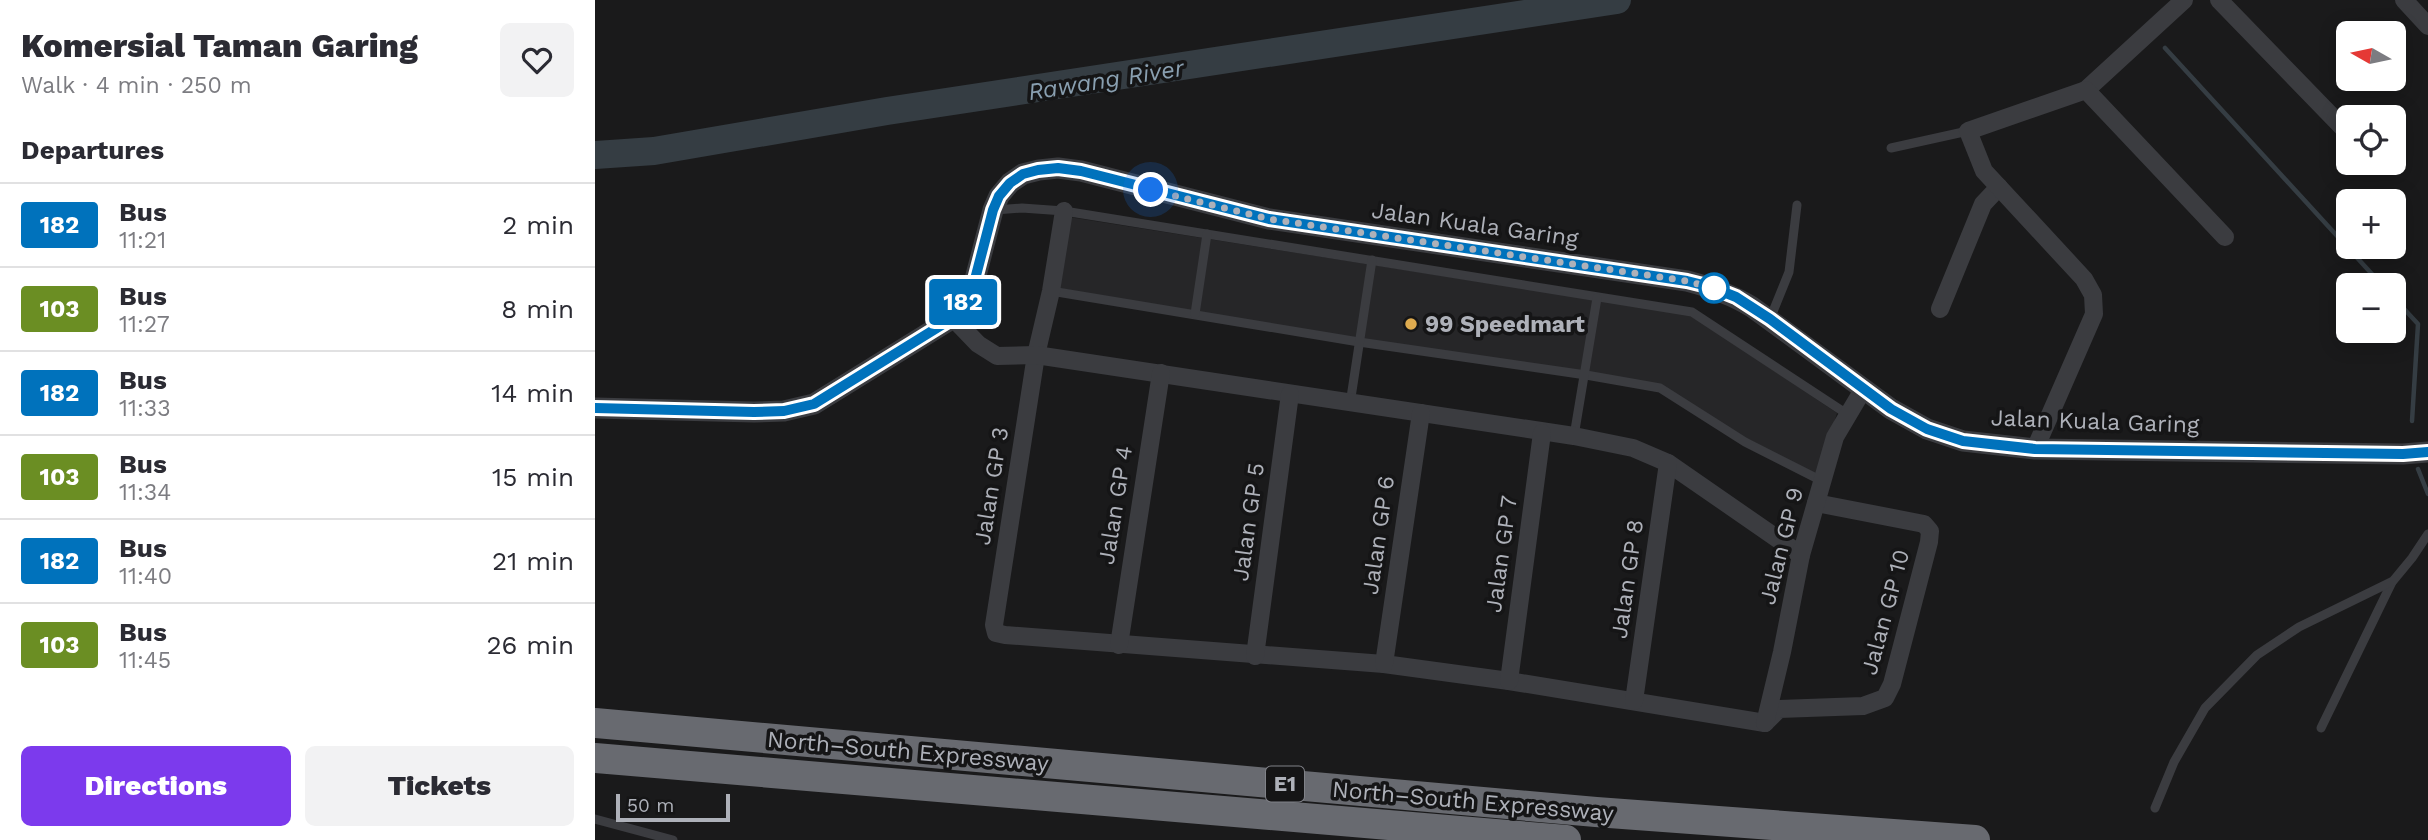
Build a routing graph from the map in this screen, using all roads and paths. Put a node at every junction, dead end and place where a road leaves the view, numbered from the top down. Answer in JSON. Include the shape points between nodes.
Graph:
{"nodes":[{"id":1,"x":2184,"y":0,"type":"edge"},
{"id":2,"x":2219,"y":0,"type":"edge"},
{"id":3,"x":2405,"y":0,"type":"edge"},
{"id":4,"x":2428,"y":26,"type":"edge"},
{"id":5,"x":2085,"y":90,"type":"junction"},
{"id":6,"x":2336,"y":121,"type":"edge"},
{"id":7,"x":1968,"y":131,"type":"junction"},
{"id":8,"x":1891,"y":148,"type":"dead end"},
{"id":9,"x":1999,"y":187,"type":"junction"},
{"id":10,"x":1797,"y":205,"type":"dead end"},
{"id":11,"x":993,"y":210,"type":"junction"},
{"id":12,"x":1064,"y":211,"type":"junction"},
{"id":13,"x":1207,"y":234,"type":"junction"},
{"id":14,"x":2225,"y":237,"type":"dead end"},
{"id":15,"x":1372,"y":260,"type":"junction"},
{"id":16,"x":1051,"y":291,"type":"junction"},
{"id":17,"x":1597,"y":298,"type":"junction"},
{"id":18,"x":1940,"y":309,"type":"dead end"},
{"id":19,"x":1195,"y":314,"type":"junction"},
{"id":20,"x":953,"y":318,"type":"junction"},
{"id":21,"x":1770,"y":319,"type":"junction"},
{"id":22,"x":1359,"y":342,"type":"junction"},
{"id":23,"x":1036,"y":355,"type":"junction"},
{"id":24,"x":1160,"y":373,"type":"junction"},
{"id":25,"x":1586,"y":375,"type":"junction"},
{"id":26,"x":1864,"y":388,"type":"junction"},
{"id":27,"x":1290,"y":394,"type":"junction"},
{"id":28,"x":1350,"y":404,"type":"junction"},
{"id":29,"x":595,"y":408,"type":"edge"},
{"id":30,"x":1421,"y":413,"type":"junction"},
{"id":31,"x":1847,"y":414,"type":"junction"},
{"id":32,"x":1542,"y":433,"type":"junction"},
{"id":33,"x":1574,"y":436,"type":"junction"},
{"id":34,"x":2035,"y":449,"type":"junction"},
{"id":35,"x":2428,"y":452,"type":"edge"},
{"id":36,"x":1668,"y":463,"type":"junction"},
{"id":37,"x":1822,"y":481,"type":"junction"},
{"id":38,"x":1816,"y":503,"type":"junction"},
{"id":39,"x":2428,"y":534,"type":"edge"},
{"id":40,"x":1801,"y":555,"type":"junction"},
{"id":41,"x":2393,"y":581,"type":"junction"},
{"id":42,"x":1119,"y":645,"type":"junction"},
{"id":43,"x":1255,"y":656,"type":"junction"},
{"id":44,"x":1384,"y":664,"type":"junction"},
{"id":45,"x":1509,"y":681,"type":"junction"},
{"id":46,"x":1634,"y":701,"type":"junction"},
{"id":47,"x":595,"y":723,"type":"edge"},
{"id":48,"x":1765,"y":723,"type":"junction"},
{"id":49,"x":2321,"y":728,"type":"dead end"},
{"id":50,"x":595,"y":758,"type":"edge"},
{"id":51,"x":2155,"y":808,"type":"dead end"},
{"id":52,"x":595,"y":819,"type":"edge"},
{"id":53,"x":656,"y":837,"type":"junction"},
{"id":54,"x":644,"y":840,"type":"edge"},
{"id":55,"x":673,"y":840,"type":"edge"},
{"id":56,"x":1566,"y":840,"type":"edge"},
{"id":57,"x":1975,"y":840,"type":"edge"}],
"edges":[{"from":1,"to":5,"type":"street"},
{"from":2,"to":6,"type":"street"},
{"from":3,"to":4,"type":"street"},
{"from":5,"to":7,"type":"street"},
{"from":5,"to":14,"type":"street"},
{"from":7,"to":8,"type":"lane"},
{"from":7,"to":9,"type":"street","via":[[1984,171]]},
{"from":9,"to":18,"type":"street","via":[[1983,204]]},
{"from":9,"to":34,"type":"street","via":[[2084,279],[2093,295],[2094,314]]},
{"from":10,"to":21,"type":"lane","via":[[1789,272]]},
{"from":11,"to":12,"type":"lane"},
{"from":11,"to":20,"type":"street","name":"Jalan Kuala Garing","via":[[973,287]]},
{"from":11,"to":21,"type":"street","name":"Jalan Kuala Garing","via":[[1004,189],[1023,174],[1058,168],[1081,171],[1269,219],[1687,281],[1736,297]]},
{"from":12,"to":13,"type":"lane"},
{"from":12,"to":16,"type":"street","name":"Jalan GP 3"},
{"from":13,"to":15,"type":"lane"},
{"from":13,"to":19,"type":"lane"},
{"from":15,"to":17,"type":"lane"},
{"from":15,"to":22,"type":"lane"},
{"from":16,"to":19,"type":"lane"},
{"from":16,"to":23,"type":"street","name":"Jalan GP 3"},
{"from":17,"to":25,"type":"lane"},
{"from":17,"to":31,"type":"lane","via":[[1692,312]]},
{"from":19,"to":22,"type":"lane"},
{"from":20,"to":23,"type":"street","via":[[997,356]]},
{"from":20,"to":29,"type":"street","name":"Jalan Kuala Garing","via":[[814,404],[754,412]]},
{"from":21,"to":26,"type":"street","name":"Jalan Kuala Garing"},
{"from":22,"to":25,"type":"lane"},
{"from":22,"to":28,"type":"lane"},
{"from":23,"to":24,"type":"street"},
{"from":23,"to":42,"type":"street","name":"Jalan GP 3","via":[[996,633]]},
{"from":24,"to":27,"type":"street"},
{"from":24,"to":42,"type":"street","name":"Jalan GP 4"},
{"from":25,"to":33,"type":"lane"},
{"from":25,"to":37,"type":"lane","via":[[1660,388],[1745,442]]},
{"from":26,"to":31,"type":"street","name":"Jalan GP 9"},
{"from":26,"to":34,"type":"street","name":"Jalan Kuala Garing","via":[[1927,429],[1963,441]]},
{"from":27,"to":28,"type":"street"},
{"from":27,"to":43,"type":"street","name":"Jalan GP 5"},
{"from":28,"to":30,"type":"street"},
{"from":30,"to":32,"type":"street"},
{"from":30,"to":44,"type":"street","name":"Jalan GP 6"},
{"from":31,"to":37,"type":"street","name":"Jalan GP 9"},
{"from":32,"to":33,"type":"street"},
{"from":32,"to":45,"type":"street","name":"Jalan GP 7"},
{"from":33,"to":36,"type":"street","via":[[1633,448]]},
{"from":34,"to":35,"type":"street","name":"Jalan Kuala Garing"},
{"from":36,"to":40,"type":"street"},
{"from":36,"to":46,"type":"street","name":"Jalan GP 8"},
{"from":37,"to":38,"type":"street","name":"Jalan GP 9"},
{"from":38,"to":40,"type":"street","name":"Jalan GP 9"},
{"from":38,"to":48,"type":"street","name":"Jalan GP 10","via":[[1924,524],[1930,542],[1885,698],[1863,706],[1779,709]]},
{"from":39,"to":41,"type":"lane"},
{"from":40,"to":48,"type":"street","name":"Jalan GP 9"},
{"from":41,"to":49,"type":"lane"},
{"from":41,"to":51,"type":"lane","via":[[2299,627],[2257,655],[2205,708],[2174,762]]},
{"from":42,"to":43,"type":"street"},
{"from":43,"to":44,"type":"street"},
{"from":44,"to":45,"type":"street"},
{"from":45,"to":46,"type":"street"},
{"from":46,"to":48,"type":"street"},
{"from":47,"to":57,"type":"highway","name":"North–South Expressway","number":"E1","via":[[1596,812]]},
{"from":50,"to":56,"type":"highway","name":"North–South Expressway","number":"E1"},
{"from":52,"to":53,"type":"lane"},
{"from":53,"to":54,"type":"lane"},
{"from":53,"to":55,"type":"lane"}]}
